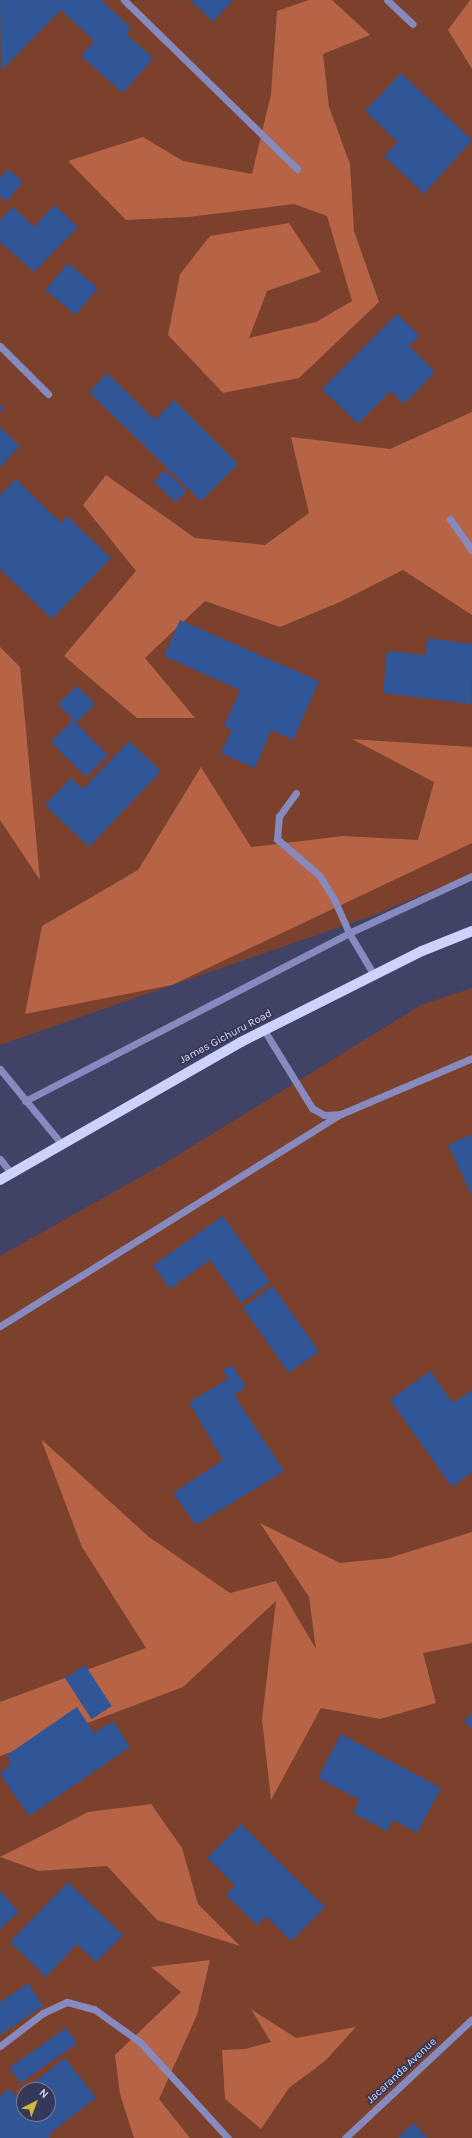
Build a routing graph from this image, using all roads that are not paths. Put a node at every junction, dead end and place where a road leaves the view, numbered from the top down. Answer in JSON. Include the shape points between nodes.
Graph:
{"nodes":[{"id":1,"x":124,"y":0,"type":"edge"},
{"id":2,"x":387,"y":0,"type":"edge"},
{"id":3,"x":413,"y":24,"type":"dead end"},
{"id":4,"x":297,"y":169,"type":"dead end"},
{"id":5,"x":0,"y":346,"type":"edge"},
{"id":6,"x":48,"y":394,"type":"dead end"},
{"id":7,"x":450,"y":519,"type":"dead end"},
{"id":8,"x":472,"y":550,"type":"edge"},
{"id":9,"x":296,"y":793,"type":"dead end"},
{"id":10,"x":472,"y":876,"type":"edge"},
{"id":11,"x":472,"y":931,"type":"edge"},
{"id":12,"x":349,"y":933,"type":"junction"},
{"id":13,"x":374,"y":975,"type":"junction"},
{"id":14,"x":264,"y":1030,"type":"junction"},
{"id":15,"x":472,"y":1058,"type":"edge"},
{"id":16,"x":0,"y":1069,"type":"edge"},
{"id":17,"x":25,"y":1101,"type":"junction"},
{"id":18,"x":341,"y":1114,"type":"junction"},
{"id":19,"x":60,"y":1142,"type":"junction"},
{"id":20,"x":0,"y":1159,"type":"edge"},
{"id":21,"x":10,"y":1172,"type":"junction"},
{"id":22,"x":0,"y":1180,"type":"edge"},
{"id":23,"x":0,"y":1326,"type":"edge"},
{"id":24,"x":472,"y":2019,"type":"edge"},
{"id":25,"x":0,"y":2046,"type":"edge"},
{"id":26,"x":228,"y":2138,"type":"edge"},
{"id":27,"x":345,"y":2138,"type":"edge"}],
"edges":[{"from":1,"to":4,"type":"street"},
{"from":2,"to":3,"type":"street"},
{"from":5,"to":6,"type":"street"},
{"from":7,"to":8,"type":"street"},
{"from":9,"to":12,"type":"street","via":[[279,816],[277,839],[319,875],[334,899]]},
{"from":10,"to":12,"type":"street"},
{"from":11,"to":13,"type":"main road","name":"James Gichuru Road"},
{"from":12,"to":13,"type":"street"},
{"from":12,"to":17,"type":"street"},
{"from":13,"to":14,"type":"main road","name":"James Gichuru Road"},
{"from":14,"to":18,"type":"street","via":[[312,1108],[324,1115]]},
{"from":14,"to":19,"type":"main road","name":"James Gichuru Road"},
{"from":15,"to":18,"type":"street"},
{"from":16,"to":17,"type":"street"},
{"from":17,"to":19,"type":"street"},
{"from":18,"to":23,"type":"street"},
{"from":19,"to":21,"type":"main road","name":"James Gichuru Road"},
{"from":20,"to":21,"type":"street"},
{"from":21,"to":22,"type":"main road","name":"James Gichuru Road"},
{"from":24,"to":27,"type":"street","name":"Jacaranda Avenue"},
{"from":25,"to":26,"type":"street","via":[[43,2013],[67,2002],[94,2009],[140,2042]]}]}
